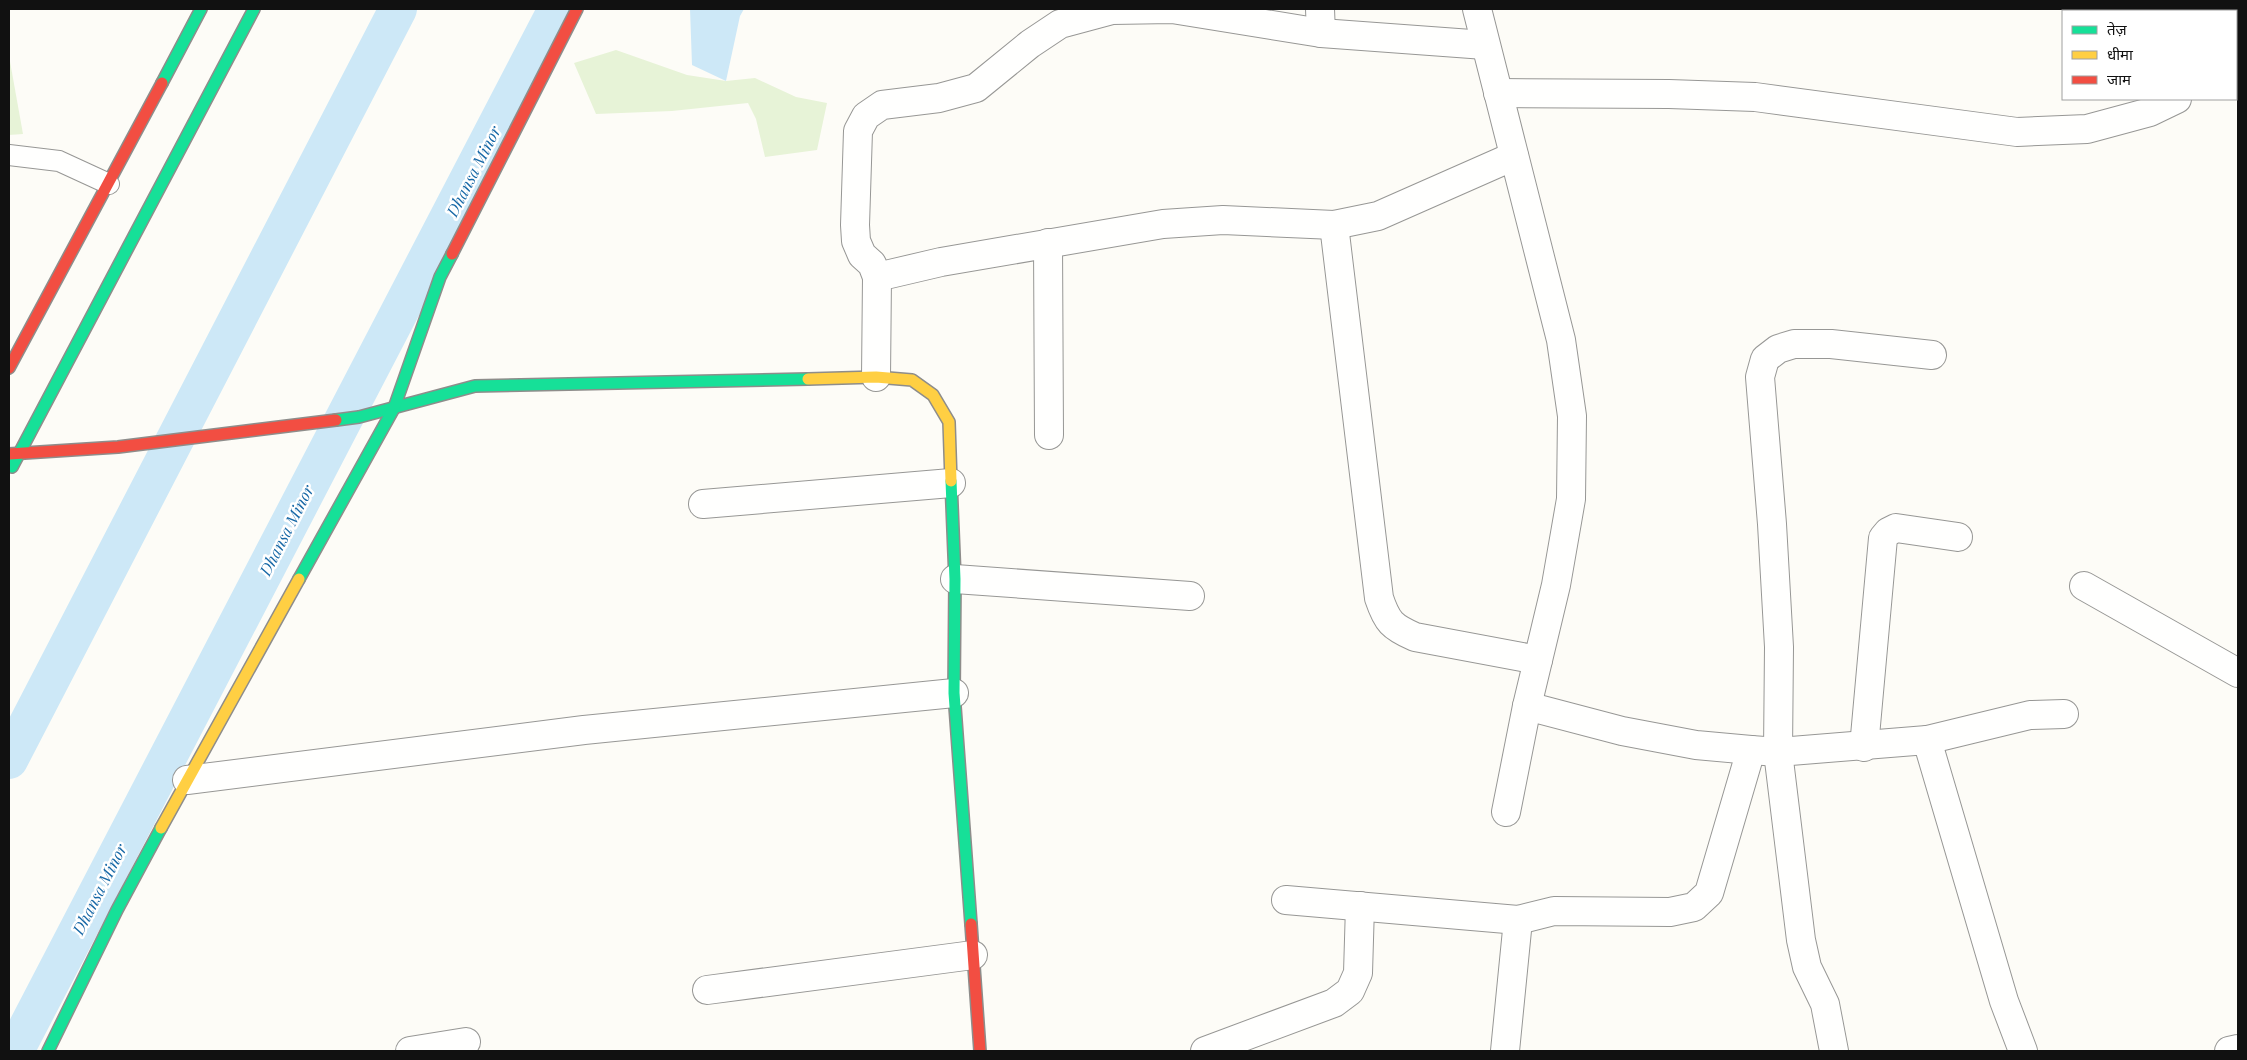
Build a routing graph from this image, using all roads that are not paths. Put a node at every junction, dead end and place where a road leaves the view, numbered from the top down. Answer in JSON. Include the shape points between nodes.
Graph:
{"nodes":[{"id":1,"x":201,"y":9,"type":"edge"},
{"id":2,"x":254,"y":9,"type":"edge"},
{"id":3,"x":577,"y":9,"type":"edge"},
{"id":4,"x":1477,"y":9,"type":"edge"},
{"id":5,"x":1059,"y":17,"type":"edge"},
{"id":6,"x":1320,"y":21,"type":"edge"},
{"id":7,"x":1485,"y":45,"type":"junction"},
{"id":8,"x":1498,"y":93,"type":"junction"},
{"id":9,"x":2175,"y":100,"type":"edge"},
{"id":10,"x":9,"y":155,"type":"edge"},
{"id":11,"x":1514,"y":156,"type":"junction"},
{"id":12,"x":109,"y":184,"type":"junction"},
{"id":13,"x":1334,"y":225,"type":"junction"},
{"id":14,"x":1048,"y":243,"type":"junction"},
{"id":15,"x":878,"y":277,"type":"junction"},
{"id":16,"x":1932,"y":355,"type":"dead end"},
{"id":17,"x":9,"y":368,"type":"edge"},
{"id":18,"x":876,"y":377,"type":"junction"},
{"id":19,"x":394,"y":408,"type":"junction"},
{"id":20,"x":1050,"y":435,"type":"dead end"},
{"id":21,"x":14,"y":453,"type":"edge"},
{"id":22,"x":9,"y":473,"type":"edge"},
{"id":23,"x":951,"y":483,"type":"junction"},
{"id":24,"x":703,"y":504,"type":"dead end"},
{"id":25,"x":1958,"y":537,"type":"dead end"},
{"id":26,"x":955,"y":579,"type":"junction"},
{"id":27,"x":2084,"y":586,"type":"dead end"},
{"id":28,"x":1190,"y":596,"type":"dead end"},
{"id":29,"x":1538,"y":660,"type":"junction"},
{"id":30,"x":2238,"y":673,"type":"edge"},
{"id":31,"x":954,"y":693,"type":"junction"},
{"id":32,"x":1527,"y":706,"type":"junction"},
{"id":33,"x":2064,"y":714,"type":"dead end"},
{"id":34,"x":1927,"y":740,"type":"junction"},
{"id":35,"x":1864,"y":746,"type":"junction"},
{"id":36,"x":1751,"y":750,"type":"junction"},
{"id":37,"x":1778,"y":752,"type":"junction"},
{"id":38,"x":187,"y":780,"type":"junction"},
{"id":39,"x":1506,"y":812,"type":"dead end"},
{"id":40,"x":1286,"y":900,"type":"dead end"},
{"id":41,"x":1360,"y":906,"type":"junction"},
{"id":42,"x":1518,"y":920,"type":"junction"},
{"id":43,"x":973,"y":955,"type":"junction"},
{"id":44,"x":707,"y":990,"type":"dead end"},
{"id":45,"x":466,"y":1042,"type":"dead end"},
{"id":46,"x":2238,"y":1050,"type":"edge"},
{"id":47,"x":48,"y":1051,"type":"edge"},
{"id":48,"x":410,"y":1051,"type":"edge"},
{"id":49,"x":980,"y":1051,"type":"edge"},
{"id":50,"x":1205,"y":1051,"type":"edge"},
{"id":51,"x":1505,"y":1051,"type":"edge"},
{"id":52,"x":1834,"y":1051,"type":"edge"},
{"id":53,"x":2023,"y":1051,"type":"edge"},
{"id":54,"x":2229,"y":1051,"type":"edge"}],
"edges":[{"from":1,"to":12,"type":"street"},
{"from":2,"to":21,"type":"street"},
{"from":3,"to":19,"type":"street","via":[[440,277]]},
{"from":4,"to":7,"type":"street"},
{"from":5,"to":6,"type":"street","via":[[1112,10],[1172,9]]},
{"from":5,"to":15,"type":"street","via":[[976,88],[939,98],[882,105],[866,116],[858,131],[856,242]]},
{"from":6,"to":7,"type":"street"},
{"from":7,"to":8,"type":"street"},
{"from":8,"to":9,"type":"street","via":[[1756,97],[2017,132],[2087,129],[2150,112]]},
{"from":8,"to":11,"type":"street"},
{"from":10,"to":12,"type":"lane","via":[[59,161]]},
{"from":11,"to":13,"type":"street","via":[[1378,216]]},
{"from":11,"to":29,"type":"street","via":[[1561,340],[1572,416],[1571,499],[1556,585]]},
{"from":12,"to":17,"type":"street"},
{"from":13,"to":14,"type":"street","via":[[1273,221],[1163,224]]},
{"from":13,"to":29,"type":"street","via":[[1379,598],[1385,615],[1396,628],[1415,637]]},
{"from":14,"to":15,"type":"street"},
{"from":14,"to":20,"type":"street"},
{"from":15,"to":18,"type":"street"},
{"from":16,"to":37,"type":"street","via":[[1831,344],[1794,344],[1778,349],[1766,359],[1760,377],[1779,647]]},
{"from":18,"to":19,"type":"street","via":[[475,386]]},
{"from":18,"to":23,"type":"street","via":[[912,380],[933,394],[949,422]]},
{"from":19,"to":21,"type":"street","via":[[359,417],[118,447]]},
{"from":19,"to":38,"type":"street"},
{"from":21,"to":22,"type":"street"},
{"from":23,"to":24,"type":"street"},
{"from":23,"to":26,"type":"street"},
{"from":25,"to":35,"type":"street","via":[[1896,528],[1884,538]]},
{"from":26,"to":28,"type":"street"},
{"from":26,"to":31,"type":"street"},
{"from":27,"to":30,"type":"street"},
{"from":29,"to":32,"type":"street"},
{"from":31,"to":38,"type":"street","via":[[584,730]]},
{"from":31,"to":43,"type":"street"},
{"from":32,"to":36,"type":"street","via":[[1687,744]]},
{"from":32,"to":39,"type":"street"},
{"from":33,"to":34,"type":"street","via":[[2020,717]]},
{"from":34,"to":35,"type":"street"},
{"from":34,"to":53,"type":"street","via":[[2004,1001]]},
{"from":35,"to":37,"type":"street"},
{"from":36,"to":37,"type":"street"},
{"from":36,"to":42,"type":"street","via":[[1709,893],[1694,908],[1670,912],[1554,911]]},
{"from":37,"to":52,"type":"street","via":[[1801,940],[1807,967],[1825,1004]]},
{"from":38,"to":47,"type":"street","via":[[117,910]]},
{"from":40,"to":41,"type":"street"},
{"from":41,"to":42,"type":"street"},
{"from":41,"to":50,"type":"street","via":[[1358,973],[1350,991],[1334,1003]]},
{"from":42,"to":51,"type":"street"},
{"from":43,"to":44,"type":"street"},
{"from":43,"to":49,"type":"street"},
{"from":45,"to":48,"type":"street"},
{"from":46,"to":54,"type":"street"}]}
